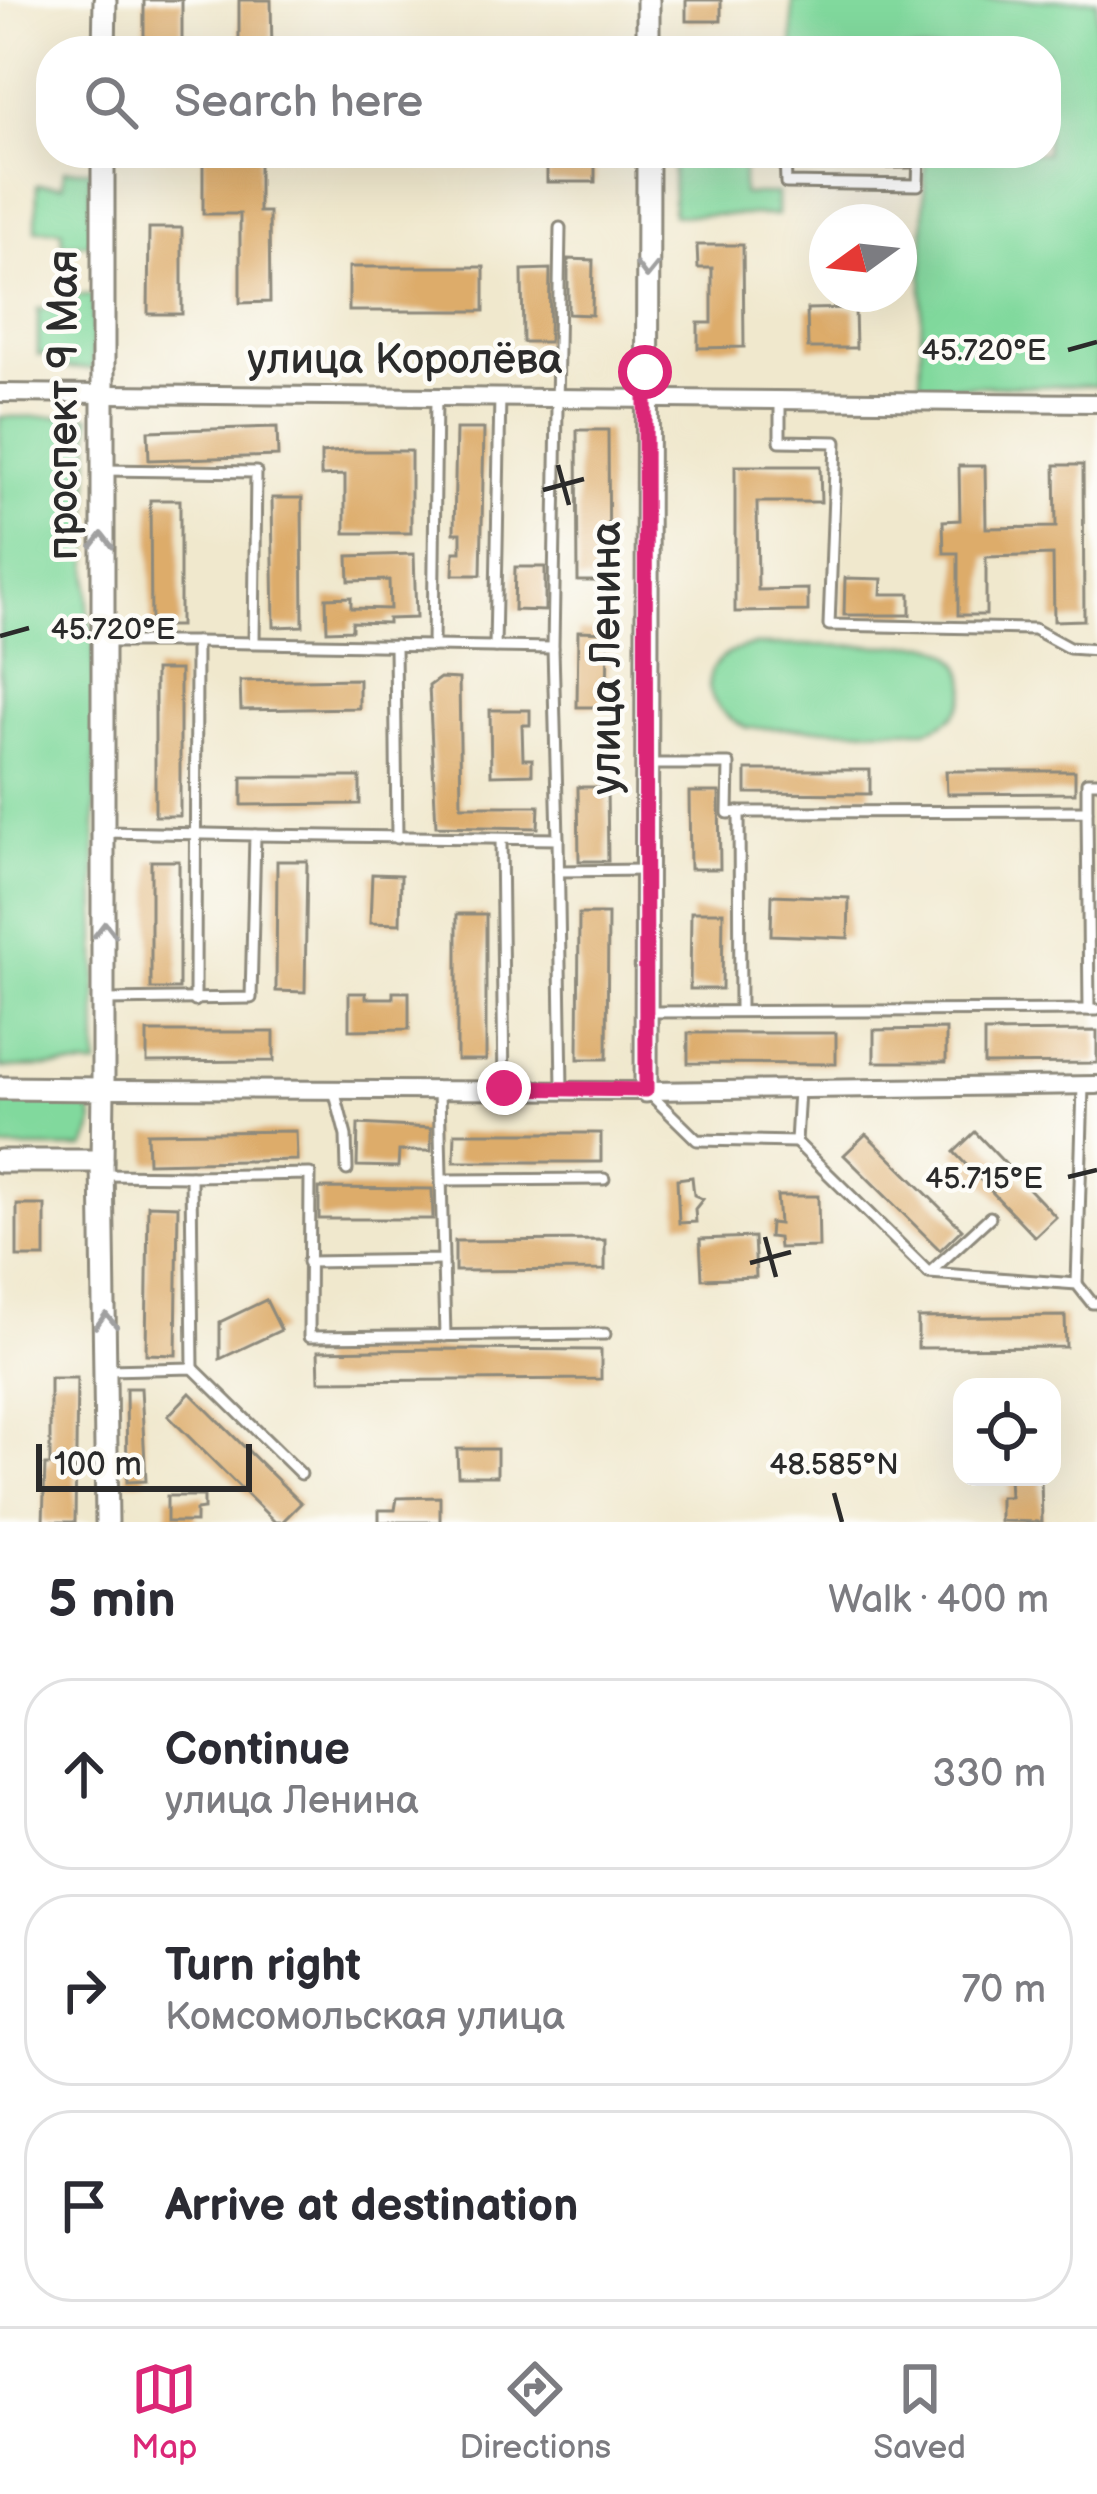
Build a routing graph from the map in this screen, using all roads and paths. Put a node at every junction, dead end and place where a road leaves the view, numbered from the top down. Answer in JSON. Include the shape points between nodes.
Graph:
{"nodes":[{"id":1,"x":105,"y":0,"type":"edge"},
{"id":2,"x":648,"y":0,"type":"edge"},
{"id":3,"x":104,"y":36,"type":"edge"},
{"id":4,"x":648,"y":36,"type":"edge"},
{"id":5,"x":104,"y":168,"type":"edge"},
{"id":6,"x":648,"y":168,"type":"edge"},
{"id":7,"x":785,"y":168,"type":"edge"},
{"id":8,"x":919,"y":168,"type":"edge"},
{"id":9,"x":560,"y":228,"type":"dead end"},
{"id":10,"x":0,"y":393,"type":"edge"},
{"id":11,"x":101,"y":394,"type":"junction"},
{"id":12,"x":436,"y":396,"type":"junction"},
{"id":13,"x":500,"y":396,"type":"junction"},
{"id":14,"x":559,"y":397,"type":"junction"},
{"id":15,"x":645,"y":397,"type":"junction"},
{"id":16,"x":780,"y":399,"type":"junction"},
{"id":17,"x":1097,"y":403,"type":"edge"},
{"id":18,"x":102,"y":470,"type":"junction"},
{"id":19,"x":102,"y":642,"type":"junction"},
{"id":20,"x":196,"y":642,"type":"junction"},
{"id":21,"x":254,"y":642,"type":"junction"},
{"id":22,"x":395,"y":645,"type":"junction"},
{"id":23,"x":433,"y":646,"type":"junction"},
{"id":24,"x":495,"y":647,"type":"junction"},
{"id":25,"x":553,"y":648,"type":"junction"},
{"id":26,"x":1097,"y":650,"type":"edge"},
{"id":27,"x":646,"y":764,"type":"junction"},
{"id":28,"x":1097,"y":782,"type":"edge"},
{"id":29,"x":1087,"y":811,"type":"junction"},
{"id":30,"x":739,"y":812,"type":"junction"},
{"id":31,"x":197,"y":831,"type":"junction"},
{"id":32,"x":105,"y":832,"type":"junction"},
{"id":33,"x":255,"y":835,"type":"junction"},
{"id":34,"x":397,"y":838,"type":"junction"},
{"id":35,"x":500,"y":839,"type":"junction"},
{"id":36,"x":558,"y":839,"type":"junction"},
{"id":37,"x":646,"y":870,"type":"junction"},
{"id":38,"x":558,"y":871,"type":"junction"},
{"id":39,"x":105,"y":1000,"type":"junction"},
{"id":40,"x":195,"y":1001,"type":"junction"},
{"id":41,"x":1093,"y":1010,"type":"edge"},
{"id":42,"x":740,"y":1011,"type":"junction"},
{"id":43,"x":646,"y":1012,"type":"junction"},
{"id":44,"x":1090,"y":1085,"type":"edge"},
{"id":45,"x":0,"y":1088,"type":"edge"},
{"id":46,"x":504,"y":1088,"type":"junction"},
{"id":47,"x":562,"y":1089,"type":"junction"},
{"id":48,"x":103,"y":1090,"type":"junction"},
{"id":49,"x":334,"y":1090,"type":"junction"},
{"id":50,"x":439,"y":1090,"type":"junction"},
{"id":51,"x":646,"y":1090,"type":"junction"},
{"id":52,"x":799,"y":1090,"type":"junction"},
{"id":53,"x":796,"y":1142,"type":"junction"},
{"id":54,"x":0,"y":1161,"type":"edge"},
{"id":55,"x":102,"y":1168,"type":"junction"},
{"id":56,"x":347,"y":1169,"type":"dead end"},
{"id":57,"x":191,"y":1176,"type":"junction"},
{"id":58,"x":604,"y":1179,"type":"dead end"},
{"id":59,"x":442,"y":1180,"type":"junction"},
{"id":60,"x":990,"y":1217,"type":"dead end"},
{"id":61,"x":443,"y":1259,"type":"junction"},
{"id":62,"x":308,"y":1262,"type":"junction"},
{"id":63,"x":929,"y":1273,"type":"junction"},
{"id":64,"x":1078,"y":1284,"type":"junction"},
{"id":65,"x":1097,"y":1303,"type":"edge"},
{"id":66,"x":605,"y":1334,"type":"dead end"},
{"id":67,"x":445,"y":1336,"type":"junction"},
{"id":68,"x":193,"y":1368,"type":"junction"},
{"id":69,"x":108,"y":1370,"type":"junction"},
{"id":70,"x":302,"y":1474,"type":"dead end"},
{"id":71,"x":107,"y":1522,"type":"edge"}],
"edges":[{"from":1,"to":3,"type":"street"},
{"from":2,"to":4,"type":"street"},
{"from":5,"to":11,"type":"street","name":"проспект 9 Мая"},
{"from":6,"to":15,"type":"street","name":"улица Ленина","one_way":true},
{"from":7,"to":8,"type":"lane","via":[[786,184],[918,185]]},
{"from":9,"to":14,"type":"lane"},
{"from":10,"to":11,"type":"street","name":"улица Королёва"},
{"from":11,"to":12,"type":"street","name":"улица Королёва"},
{"from":11,"to":18,"type":"street","name":"проспект 9 Мая"},
{"from":12,"to":13,"type":"street","name":"улица Королёва"},
{"from":12,"to":23,"type":"lane"},
{"from":13,"to":14,"type":"street","name":"улица Королёва"},
{"from":13,"to":24,"type":"lane"},
{"from":14,"to":15,"type":"street","name":"улица Королёва"},
{"from":14,"to":25,"type":"lane"},
{"from":15,"to":16,"type":"street","name":"улица Королёва"},
{"from":15,"to":27,"type":"street","name":"улица Ленина"},
{"from":16,"to":17,"type":"street","name":"улица Королёва"},
{"from":16,"to":26,"type":"lane","via":[[780,441],[836,442],[829,625],[1034,629],[1069,648]]},
{"from":19,"to":18,"type":"street","name":"проспект 9 Мая","one_way":true},
{"from":18,"to":21,"type":"lane","via":[[256,472]]},
{"from":19,"to":20,"type":"lane"},
{"from":19,"to":32,"type":"street","name":"проспект 9 Мая"},
{"from":20,"to":21,"type":"lane"},
{"from":20,"to":31,"type":"lane"},
{"from":21,"to":22,"type":"lane"},
{"from":22,"to":23,"type":"lane"},
{"from":22,"to":34,"type":"lane"},
{"from":23,"to":24,"type":"lane"},
{"from":24,"to":25,"type":"lane"},
{"from":25,"to":36,"type":"lane"},
{"from":27,"to":30,"type":"lane","via":[[729,764],[728,813]]},
{"from":27,"to":37,"type":"street","name":"улица Ленина"},
{"from":28,"to":29,"type":"lane","via":[[1087,782]]},
{"from":29,"to":30,"type":"lane"},
{"from":29,"to":41,"type":"lane"},
{"from":30,"to":42,"type":"lane"},
{"from":31,"to":32,"type":"lane"},
{"from":31,"to":33,"type":"lane"},
{"from":31,"to":40,"type":"lane"},
{"from":39,"to":32,"type":"street","name":"проспект 9 Мая","one_way":true},
{"from":33,"to":34,"type":"lane"},
{"from":33,"to":40,"type":"lane","via":[[251,998]]},
{"from":34,"to":35,"type":"lane"},
{"from":35,"to":36,"type":"lane"},
{"from":35,"to":46,"type":"lane"},
{"from":36,"to":38,"type":"lane"},
{"from":37,"to":38,"type":"lane"},
{"from":37,"to":43,"type":"street","name":"улица Ленина"},
{"from":38,"to":47,"type":"lane"},
{"from":39,"to":40,"type":"lane"},
{"from":39,"to":48,"type":"street","name":"проспект 9 Мая"},
{"from":41,"to":42,"type":"lane"},
{"from":42,"to":43,"type":"lane"},
{"from":43,"to":51,"type":"street","name":"улица Ленина"},
{"from":44,"to":52,"type":"street"},
{"from":44,"to":64,"type":"lane"},
{"from":45,"to":48,"type":"street"},
{"from":46,"to":47,"type":"street"},
{"from":46,"to":50,"type":"street"},
{"from":47,"to":51,"type":"street"},
{"from":48,"to":49,"type":"street"},
{"from":48,"to":55,"type":"street","name":"проспект 9 Мая"},
{"from":49,"to":50,"type":"street"},
{"from":49,"to":56,"type":"lane"},
{"from":50,"to":59,"type":"lane"},
{"from":51,"to":52,"type":"street"},
{"from":51,"to":53,"type":"lane","via":[[697,1140]]},
{"from":52,"to":53,"type":"lane"},
{"from":53,"to":63,"type":"lane"},
{"from":54,"to":55,"type":"street"},
{"from":55,"to":57,"type":"lane"},
{"from":69,"to":55,"type":"street","one_way":true},
{"from":57,"to":62,"type":"lane","via":[[310,1174]]},
{"from":57,"to":68,"type":"lane"},
{"from":58,"to":59,"type":"lane"},
{"from":59,"to":61,"type":"lane"},
{"from":60,"to":63,"type":"lane"},
{"from":61,"to":62,"type":"lane"},
{"from":61,"to":67,"type":"lane"},
{"from":62,"to":67,"type":"lane","via":[[309,1337]]},
{"from":63,"to":64,"type":"lane"},
{"from":64,"to":65,"type":"lane"},
{"from":66,"to":67,"type":"lane"},
{"from":68,"to":69,"type":"lane"},
{"from":68,"to":70,"type":"lane"},
{"from":69,"to":71,"type":"street"}]}
